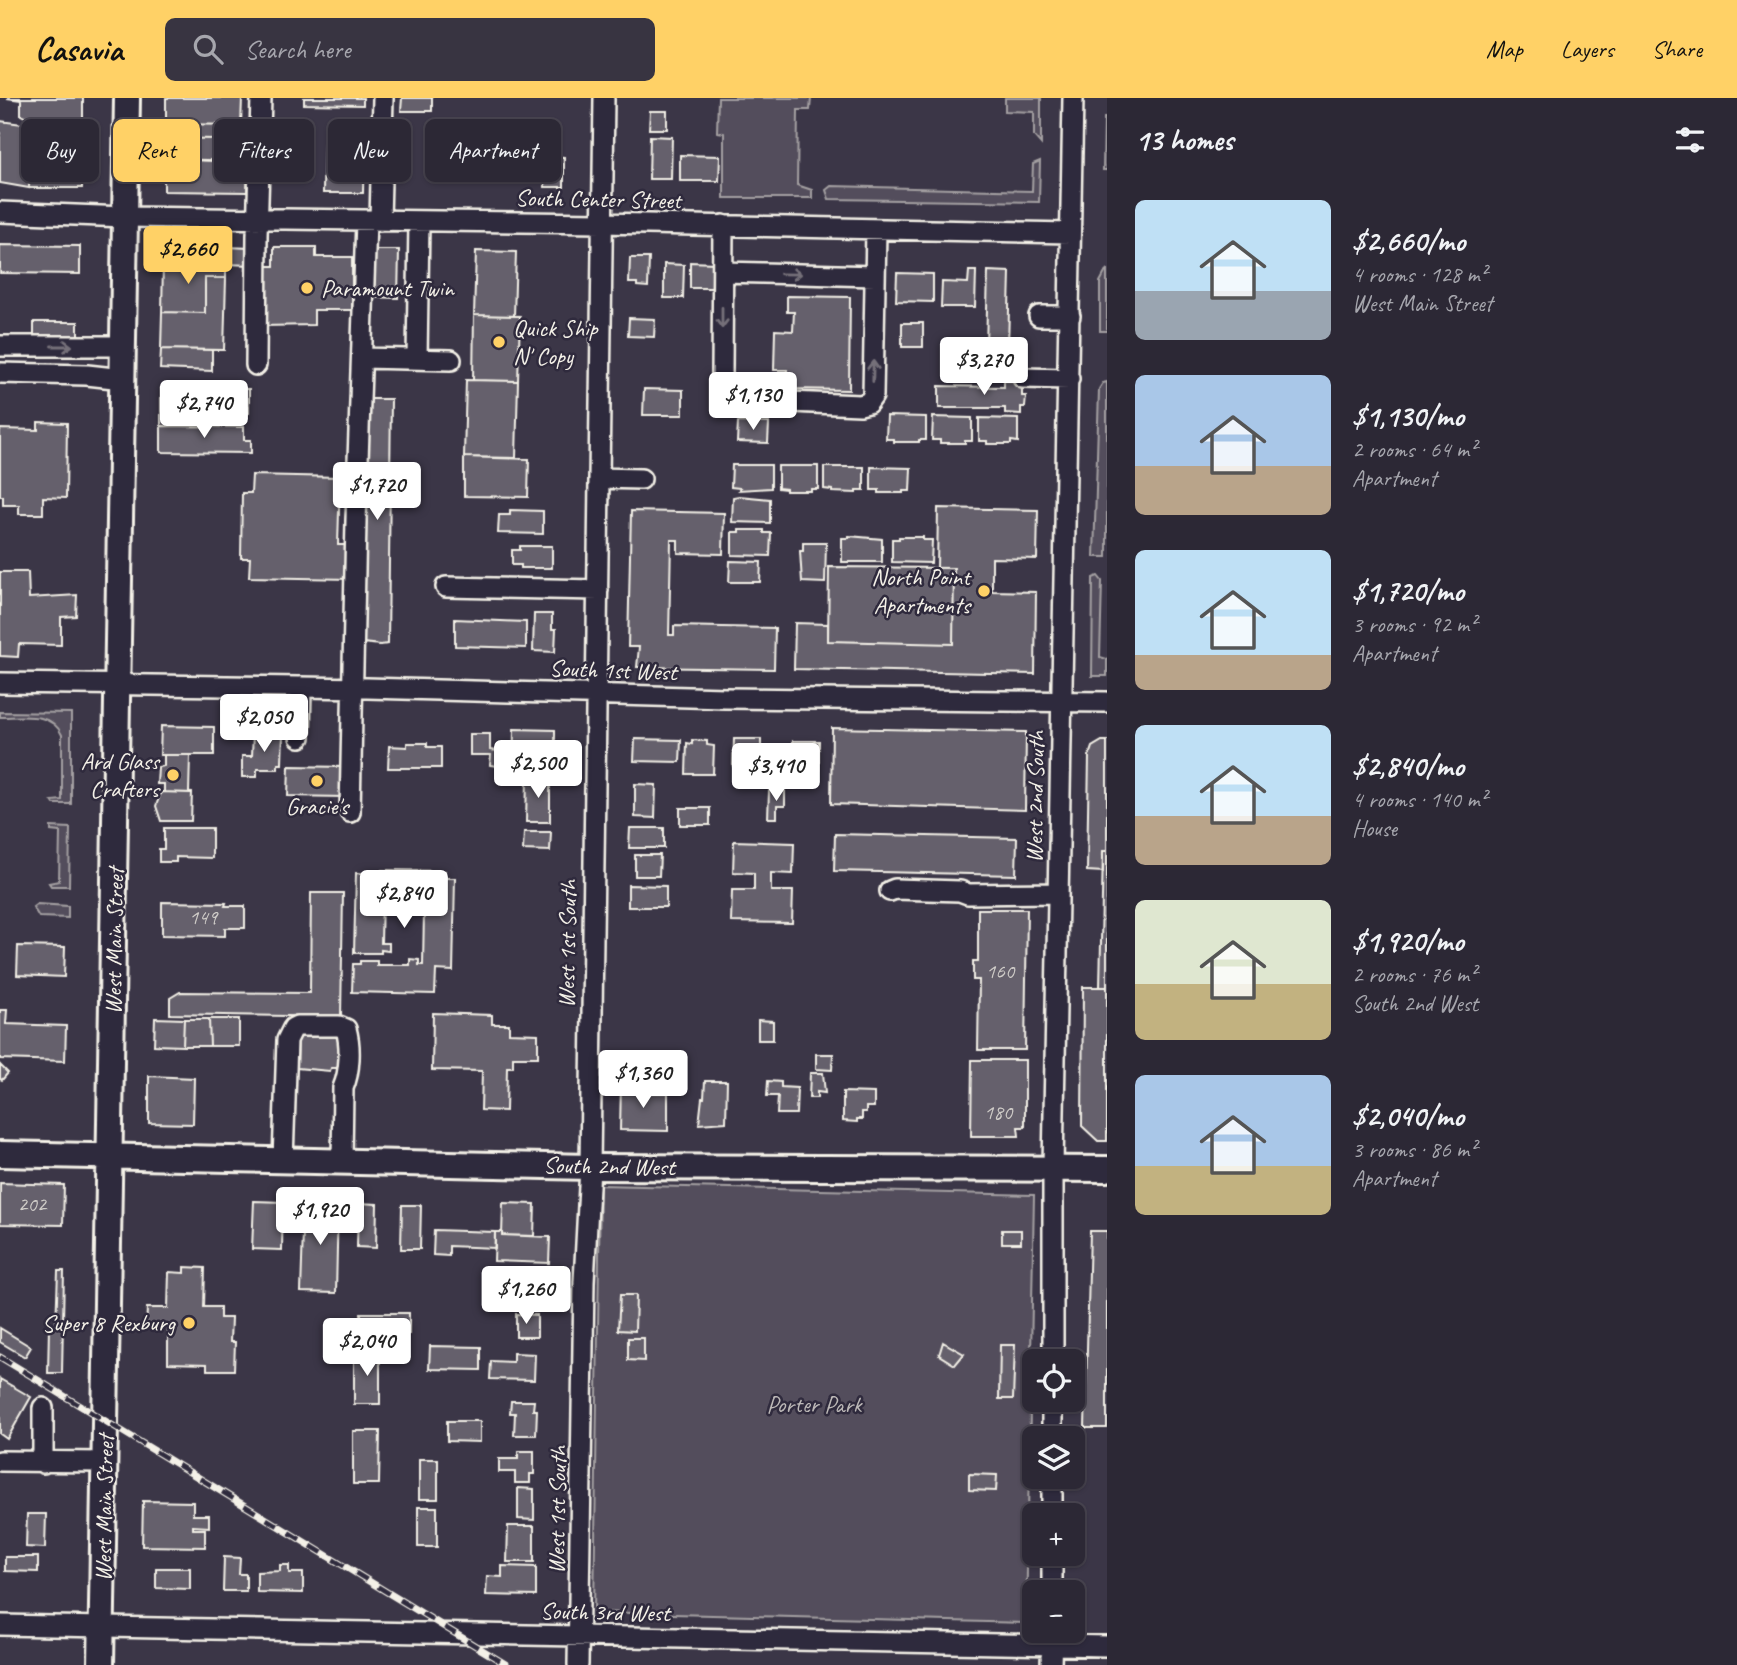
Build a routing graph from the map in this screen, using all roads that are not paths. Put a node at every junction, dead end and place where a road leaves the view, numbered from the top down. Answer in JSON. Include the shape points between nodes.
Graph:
{"nodes":[{"id":1,"x":127,"y":98,"type":"edge"},
{"id":2,"x":261,"y":98,"type":"edge"},
{"id":3,"x":383,"y":98,"type":"edge"},
{"id":4,"x":604,"y":98,"type":"edge"},
{"id":5,"x":1073,"y":98,"type":"edge"},
{"id":6,"x":0,"y":212,"type":"edge"},
{"id":7,"x":125,"y":217,"type":"junction"},
{"id":8,"x":259,"y":219,"type":"junction"},
{"id":9,"x":373,"y":221,"type":"junction"},
{"id":10,"x":419,"y":222,"type":"junction"},
{"id":11,"x":602,"y":223,"type":"junction"},
{"id":12,"x":723,"y":225,"type":"junction"},
{"id":13,"x":876,"y":229,"type":"junction"},
{"id":14,"x":1070,"y":233,"type":"junction"},
{"id":15,"x":723,"y":272,"type":"junction"},
{"id":16,"x":875,"y":276,"type":"junction"},
{"id":17,"x":1038,"y":316,"type":"dead end"},
{"id":18,"x":1070,"y":316,"type":"junction"},
{"id":19,"x":0,"y":346,"type":"edge"},
{"id":20,"x":123,"y":346,"type":"junction"},
{"id":21,"x":362,"y":358,"type":"junction"},
{"id":22,"x":417,"y":359,"type":"junction"},
{"id":23,"x":451,"y":359,"type":"dead end"},
{"id":24,"x":256,"y":365,"type":"dead end"},
{"id":25,"x":0,"y":373,"type":"edge"},
{"id":26,"x":1023,"y":377,"type":"dead end"},
{"id":27,"x":123,"y":379,"type":"junction"},
{"id":28,"x":1069,"y":379,"type":"junction"},
{"id":29,"x":599,"y":478,"type":"junction"},
{"id":30,"x":641,"y":479,"type":"dead end"},
{"id":31,"x":446,"y":587,"type":"dead end"},
{"id":32,"x":598,"y":590,"type":"junction"},
{"id":33,"x":0,"y":683,"type":"edge"},
{"id":34,"x":118,"y":686,"type":"junction"},
{"id":35,"x":301,"y":687,"type":"junction"},
{"id":36,"x":352,"y":688,"type":"junction"},
{"id":37,"x":596,"y":693,"type":"junction"},
{"id":38,"x":1061,"y":701,"type":"junction"},
{"id":39,"x":1107,"y":702,"type":"edge"},
{"id":40,"x":300,"y":737,"type":"dead end"},
{"id":41,"x":350,"y":812,"type":"dead end"},
{"id":42,"x":890,"y":891,"type":"dead end"},
{"id":43,"x":1058,"y":893,"type":"junction"},
{"id":44,"x":0,"y":1154,"type":"edge"},
{"id":45,"x":110,"y":1158,"type":"junction"},
{"id":46,"x":283,"y":1161,"type":"junction"},
{"id":47,"x":342,"y":1162,"type":"junction"},
{"id":48,"x":590,"y":1167,"type":"junction"},
{"id":49,"x":1053,"y":1167,"type":"junction"},
{"id":50,"x":1107,"y":1169,"type":"edge"},
{"id":51,"x":1053,"y":1349,"type":"edge"},
{"id":52,"x":43,"y":1408,"type":"dead end"},
{"id":53,"x":0,"y":1461,"type":"edge"},
{"id":54,"x":104,"y":1462,"type":"junction"},
{"id":55,"x":43,"y":1463,"type":"junction"},
{"id":56,"x":0,"y":1625,"type":"edge"},
{"id":57,"x":102,"y":1627,"type":"junction"},
{"id":58,"x":579,"y":1636,"type":"junction"},
{"id":59,"x":1022,"y":1638,"type":"edge"},
{"id":60,"x":1052,"y":1643,"type":"edge"},
{"id":61,"x":1085,"y":1643,"type":"edge"},
{"id":62,"x":1107,"y":1646,"type":"edge"},
{"id":63,"x":101,"y":1665,"type":"edge"},
{"id":64,"x":578,"y":1665,"type":"edge"},
{"id":65,"x":1051,"y":1665,"type":"edge"}],
"edges":[{"from":1,"to":7,"type":"main road","name":"West Main Street"},
{"from":2,"to":8,"type":"street"},
{"from":3,"to":9,"type":"street"},
{"from":4,"to":11,"type":"street","name":"West 1st South"},
{"from":5,"to":14,"type":"street","name":"West 2nd South"},
{"from":6,"to":7,"type":"street","name":"South Center Street"},
{"from":7,"to":8,"type":"street","name":"South Center Street"},
{"from":7,"to":20,"type":"main road","name":"West Main Street"},
{"from":8,"to":9,"type":"street","name":"South Center Street"},
{"from":8,"to":24,"type":"street"},
{"from":9,"to":10,"type":"street","name":"South Center Street"},
{"from":9,"to":21,"type":"street"},
{"from":10,"to":11,"type":"street","name":"South Center Street"},
{"from":10,"to":22,"type":"street"},
{"from":11,"to":12,"type":"street","name":"South Center Street"},
{"from":11,"to":29,"type":"street","name":"West 1st South"},
{"from":12,"to":13,"type":"street","name":"South Center Street"},
{"from":12,"to":15,"type":"street"},
{"from":13,"to":14,"type":"street","name":"South Center Street"},
{"from":13,"to":16,"type":"street"},
{"from":14,"to":18,"type":"street","name":"West 2nd South"},
{"from":15,"to":16,"type":"street","one_way":true},
{"from":15,"to":16,"type":"street","one_way":true,"via":[[722,375],[730,393],[742,400],[860,405],[873,396]]},
{"from":17,"to":18,"type":"street"},
{"from":18,"to":28,"type":"street","name":"West 2nd South"},
{"from":19,"to":20,"type":"street","one_way":true},
{"from":20,"to":27,"type":"main road","name":"West Main Street"},
{"from":21,"to":22,"type":"street"},
{"from":21,"to":36,"type":"street"},
{"from":22,"to":23,"type":"street"},
{"from":25,"to":27,"type":"street"},
{"from":26,"to":28,"type":"street"},
{"from":27,"to":34,"type":"main road","name":"West Main Street"},
{"from":28,"to":38,"type":"street","name":"West 2nd South"},
{"from":29,"to":30,"type":"street"},
{"from":29,"to":32,"type":"street","name":"West 1st South"},
{"from":31,"to":32,"type":"street"},
{"from":32,"to":37,"type":"street","name":"West 1st South"},
{"from":33,"to":34,"type":"street","name":"South 1st West"},
{"from":34,"to":35,"type":"street","name":"South 1st West"},
{"from":34,"to":45,"type":"main road","name":"West Main Street"},
{"from":35,"to":36,"type":"street","name":"South 1st West"},
{"from":35,"to":40,"type":"street"},
{"from":36,"to":37,"type":"street","name":"South 1st West"},
{"from":36,"to":41,"type":"street"},
{"from":37,"to":38,"type":"street","name":"South 1st West"},
{"from":37,"to":48,"type":"street","name":"West 1st South"},
{"from":38,"to":39,"type":"street","name":"South 1st West"},
{"from":38,"to":43,"type":"street","name":"West 2nd South"},
{"from":42,"to":43,"type":"street"},
{"from":43,"to":49,"type":"street","name":"West 2nd South"},
{"from":44,"to":45,"type":"main road","name":"South 2nd West"},
{"from":45,"to":46,"type":"main road","name":"South 2nd West"},
{"from":45,"to":54,"type":"main road","name":"West Main Street"},
{"from":46,"to":47,"type":"main road","name":"South 2nd West"},
{"from":46,"to":47,"type":"street","via":[[288,1040],[297,1026],[339,1026],[346,1029],[348,1037]]},
{"from":47,"to":48,"type":"main road","name":"South 2nd West"},
{"from":48,"to":49,"type":"main road","name":"South 2nd West"},
{"from":48,"to":58,"type":"street","name":"West 1st South"},
{"from":49,"to":50,"type":"main road","name":"South 2nd West"},
{"from":49,"to":51,"type":"street","name":"West 2nd South"},
{"from":52,"to":55,"type":"street"},
{"from":53,"to":55,"type":"street"},
{"from":54,"to":55,"type":"street"},
{"from":54,"to":57,"type":"main road","name":"West Main Street"},
{"from":56,"to":57,"type":"street","name":"South 3rd West"},
{"from":57,"to":58,"type":"street","name":"South 3rd West"},
{"from":57,"to":63,"type":"main road","name":"West Main Street"},
{"from":58,"to":59,"type":"street","name":"South 3rd West"},
{"from":58,"to":64,"type":"street","name":"West 1st South"},
{"from":60,"to":65,"type":"street"},
{"from":61,"to":62,"type":"street","name":"South 3rd West"}]}
